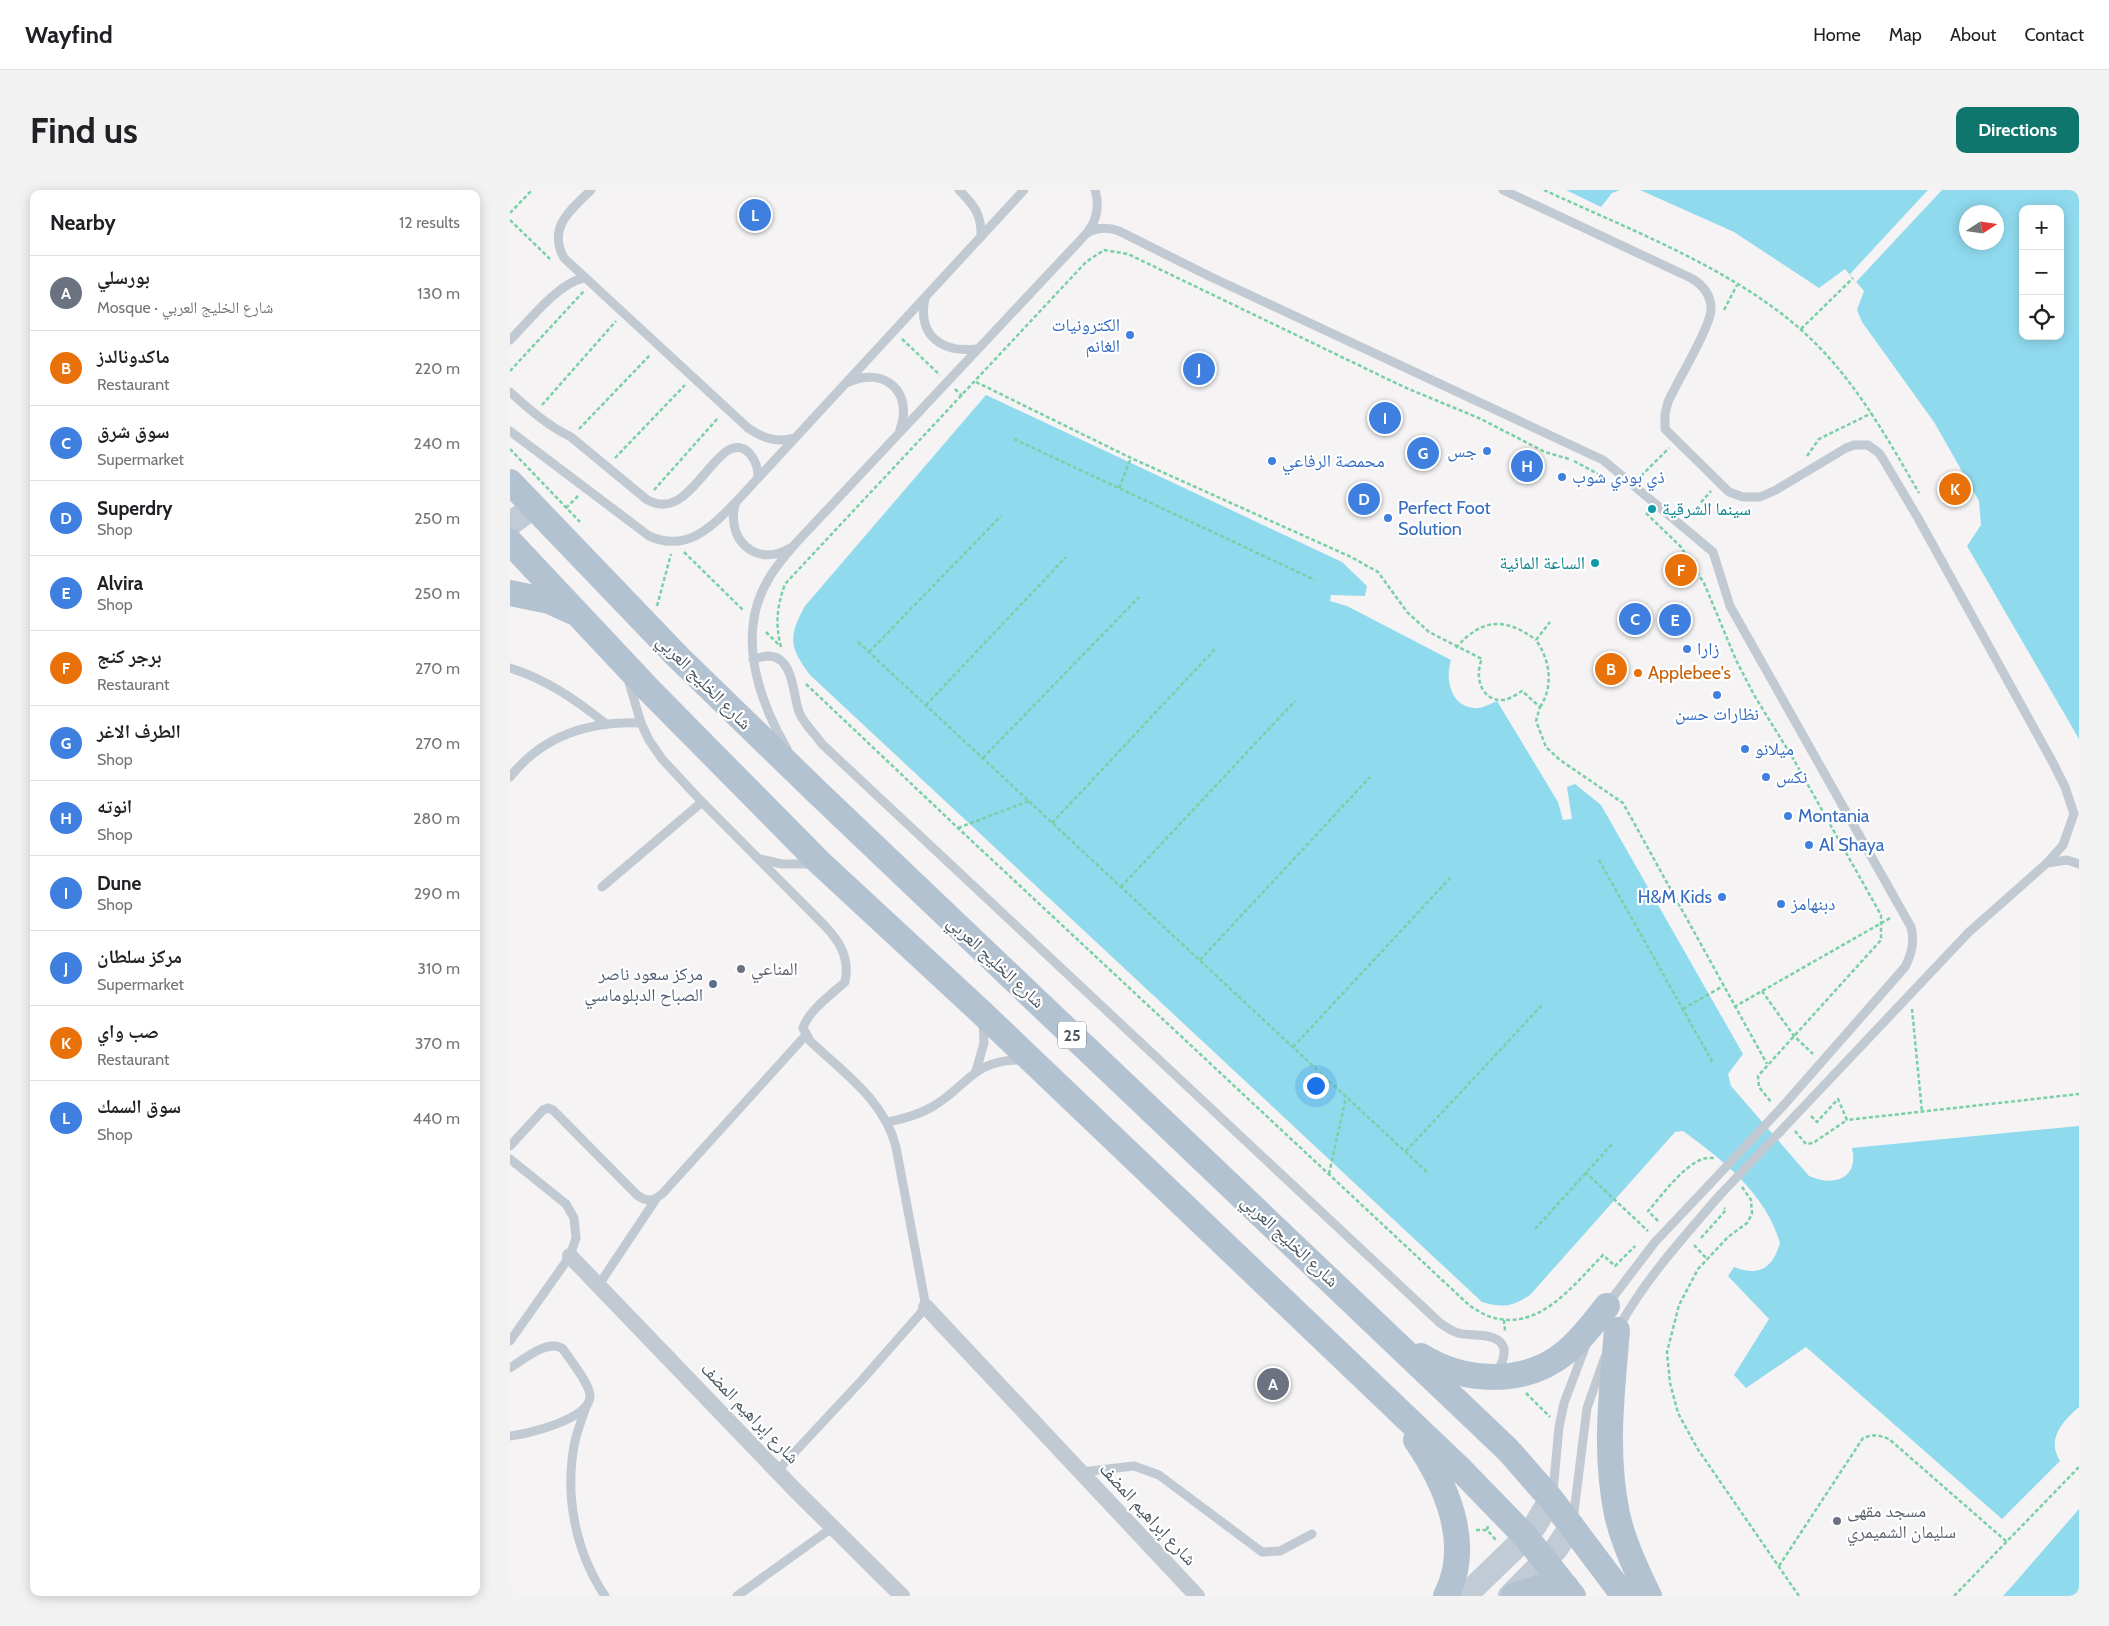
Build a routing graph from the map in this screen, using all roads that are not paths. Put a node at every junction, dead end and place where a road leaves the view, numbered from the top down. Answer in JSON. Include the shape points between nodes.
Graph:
{"nodes":[{"id":1,"x":591,"y":190,"type":"edge"},
{"id":2,"x":959,"y":190,"type":"edge"},
{"id":3,"x":1024,"y":190,"type":"edge"},
{"id":4,"x":1095,"y":190,"type":"edge"},
{"id":5,"x":1503,"y":190,"type":"edge"},
{"id":6,"x":1087,"y":233,"type":"junction"},
{"id":7,"x":981,"y":237,"type":"junction"},
{"id":8,"x":588,"y":281,"type":"junction"},
{"id":9,"x":926,"y":297,"type":"junction"},
{"id":10,"x":510,"y":340,"type":"edge"},
{"id":11,"x":977,"y":349,"type":"junction"},
{"id":12,"x":845,"y":384,"type":"junction"},
{"id":13,"x":510,"y":392,"type":"edge"},
{"id":14,"x":510,"y":431,"type":"edge"},
{"id":15,"x":900,"y":431,"type":"junction"},
{"id":16,"x":794,"y":438,"type":"junction"},
{"id":17,"x":758,"y":477,"type":"junction"},
{"id":18,"x":517,"y":493,"type":"edge"},
{"id":19,"x":736,"y":502,"type":"junction"},
{"id":20,"x":510,"y":524,"type":"edge"},
{"id":21,"x":510,"y":542,"type":"edge"},
{"id":22,"x":796,"y":544,"type":"junction"},
{"id":23,"x":510,"y":593,"type":"edge"},
{"id":24,"x":579,"y":614,"type":"junction"},
{"id":25,"x":753,"y":659,"type":"junction"},
{"id":26,"x":624,"y":664,"type":"junction"},
{"id":27,"x":510,"y":668,"type":"edge"},
{"id":28,"x":605,"y":724,"type":"junction"},
{"id":29,"x":641,"y":724,"type":"junction"},
{"id":30,"x":510,"y":777,"type":"edge"},
{"id":31,"x":817,"y":792,"type":"junction"},
{"id":32,"x":702,"y":802,"type":"junction"},
{"id":33,"x":2074,"y":814,"type":"junction"},
{"id":34,"x":2079,"y":824,"type":"edge"},
{"id":35,"x":758,"y":858,"type":"junction"},
{"id":36,"x":2047,"y":863,"type":"junction"},
{"id":37,"x":2079,"y":864,"type":"edge"},
{"id":38,"x":823,"y":866,"type":"junction"},
{"id":39,"x":602,"y":887,"type":"dead end"},
{"id":40,"x":982,"y":1012,"type":"junction"},
{"id":41,"x":806,"y":1035,"type":"junction"},
{"id":42,"x":1033,"y":1062,"type":"junction"},
{"id":43,"x":976,"y":1070,"type":"junction"},
{"id":44,"x":888,"y":1122,"type":"junction"},
{"id":45,"x":510,"y":1146,"type":"edge"},
{"id":46,"x":510,"y":1158,"type":"edge"},
{"id":47,"x":656,"y":1199,"type":"junction"},
{"id":48,"x":570,"y":1256,"type":"junction"},
{"id":49,"x":598,"y":1286,"type":"junction"},
{"id":50,"x":926,"y":1306,"type":"junction"},
{"id":51,"x":1607,"y":1306,"type":"junction"},
{"id":52,"x":1379,"y":1326,"type":"junction"},
{"id":53,"x":1618,"y":1330,"type":"junction"},
{"id":54,"x":510,"y":1341,"type":"edge"},
{"id":55,"x":510,"y":1368,"type":"edge"},
{"id":56,"x":1490,"y":1377,"type":"junction"},
{"id":57,"x":1390,"y":1402,"type":"junction"},
{"id":58,"x":586,"y":1407,"type":"junction"},
{"id":59,"x":510,"y":1436,"type":"edge"},
{"id":60,"x":778,"y":1470,"type":"junction"},
{"id":61,"x":1081,"y":1472,"type":"junction"},
{"id":62,"x":1550,"y":1499,"type":"junction"},
{"id":63,"x":1572,"y":1525,"type":"junction"},
{"id":64,"x":833,"y":1527,"type":"junction"},
{"id":65,"x":1312,"y":1534,"type":"dead end"},
{"id":66,"x":1526,"y":1537,"type":"junction"},
{"id":67,"x":1545,"y":1561,"type":"junction"},
{"id":68,"x":1570,"y":1591,"type":"edge"},
{"id":69,"x":605,"y":1596,"type":"edge"},
{"id":70,"x":737,"y":1596,"type":"edge"},
{"id":71,"x":902,"y":1596,"type":"edge"},
{"id":72,"x":1197,"y":1596,"type":"edge"},
{"id":73,"x":1446,"y":1596,"type":"edge"},
{"id":74,"x":1465,"y":1596,"type":"edge"},
{"id":75,"x":1510,"y":1596,"type":"edge"},
{"id":76,"x":1514,"y":1596,"type":"edge"},
{"id":77,"x":1624,"y":1596,"type":"edge"},
{"id":78,"x":1649,"y":1596,"type":"edge"}],
"edges":[{"from":1,"to":8,"type":"lane","via":[[564,218],[558,232],[564,258]]},
{"from":2,"to":7,"type":"lane","via":[[976,208],[981,221]]},
{"from":3,"to":7,"type":"lane"},
{"from":4,"to":6,"type":"lane","via":[[1098,210]]},
{"from":5,"to":33,"type":"lane","via":[[1691,278],[1705,288],[1710,302],[1710,318],[1672,394],[1664,429],[1729,492],[1752,497],[1769,494],[1854,445],[1868,445],[1879,453],[2052,760]]},
{"from":6,"to":11,"type":"lane"},
{"from":6,"to":51,"type":"lane","bridge":true,"via":[[1106,228],[1119,231],[1603,460],[1681,525],[1713,552],[1730,606],[1911,927],[1914,936],[1912,950],[1905,968],[1783,1106],[1655,1242]]},
{"from":7,"to":9,"type":"lane"},
{"from":8,"to":10,"type":"lane","via":[[574,281],[560,291]]},
{"from":8,"to":16,"type":"lane","via":[[760,436],[776,440]]},
{"from":9,"to":11,"type":"lane","via":[[925,320],[934,339],[952,349]]},
{"from":9,"to":12,"type":"lane"},
{"from":11,"to":15,"type":"lane"},
{"from":12,"to":15,"type":"lane","via":[[866,376],[892,384],[904,408]]},
{"from":12,"to":16,"type":"lane"},
{"from":13,"to":17,"type":"lane","via":[[646,499],[660,504],[686,494],[725,453],[737,448],[752,455]]},
{"from":14,"to":19,"type":"lane","via":[[657,540],[674,542],[706,531]]},
{"from":15,"to":22,"type":"lane"},
{"from":16,"to":17,"type":"lane"},
{"from":17,"to":19,"type":"lane"},
{"from":18,"to":20,"type":"main road"},
{"from":18,"to":31,"type":"main road","name":"شارع الخليج العربي","number":"25","via":[[678,657]]},
{"from":19,"to":22,"type":"lane","via":[[733,512],[735,528],[750,551],[773,555]]},
{"from":21,"to":24,"type":"main road"},
{"from":22,"to":25,"type":"lane","via":[[768,580],[760,597],[754,621]]},
{"from":23,"to":24,"type":"main road","via":[[549,601]]},
{"from":24,"to":26,"type":"main road"},
{"from":25,"to":31,"type":"lane","via":[[760,689],[776,729]]},
{"from":25,"to":56,"type":"lane","via":[[768,656],[783,664],[793,681],[799,713],[822,744],[1434,1318],[1456,1333],[1500,1341],[1504,1359]]},
{"from":26,"to":29,"type":"lane"},
{"from":26,"to":38,"type":"main road"},
{"from":27,"to":28,"type":"lane","via":[[577,700]]},
{"from":28,"to":29,"type":"lane"},
{"from":28,"to":30,"type":"lane","via":[[574,731],[550,742],[523,760]]},
{"from":29,"to":32,"type":"lane","via":[[662,759]]},
{"from":31,"to":52,"type":"main road","name":"شارع الخليج العربي","number":"25"},
{"from":32,"to":35,"type":"lane"},
{"from":32,"to":39,"type":"lane"},
{"from":33,"to":34,"type":"lane"},
{"from":33,"to":36,"type":"lane","via":[[2063,845]]},
{"from":35,"to":38,"type":"lane","via":[[782,864]]},
{"from":35,"to":41,"type":"lane","via":[[836,938],[845,956],[845,982],[805,1020],[803,1028]]},
{"from":36,"to":37,"type":"lane","via":[[2067,860]]},
{"from":36,"to":53,"type":"lane","bridge":true,"via":[[1969,932],[1719,1196],[1656,1270]]},
{"from":38,"to":40,"type":"main road"},
{"from":40,"to":42,"type":"main road"},
{"from":40,"to":43,"type":"lane","via":[[984,1043]]},
{"from":41,"to":44,"type":"lane","via":[[870,1096]]},
{"from":41,"to":47,"type":"lane"},
{"from":42,"to":43,"type":"lane","via":[[1009,1060]]},
{"from":42,"to":57,"type":"main road"},
{"from":43,"to":44,"type":"lane","via":[[932,1107]]},
{"from":44,"to":50,"type":"lane","via":[[896,1147]]},
{"from":45,"to":47,"type":"lane","via":[[548,1108],[637,1195],[644,1200]]},
{"from":46,"to":48,"type":"lane","via":[[560,1198],[570,1211],[576,1228]]},
{"from":47,"to":49,"type":"lane"},
{"from":48,"to":49,"type":"street","name":"شارع إبراهيم المضف"},
{"from":48,"to":54,"type":"lane"},
{"from":49,"to":60,"type":"street","name":"شارع إبراهيم المضف"},
{"from":50,"to":60,"type":"lane"},
{"from":50,"to":61,"type":"street","name":"شارع إبراهيم المضف"},
{"from":51,"to":56,"type":"main road","via":[[1577,1342],[1553,1361],[1526,1373]]},
{"from":51,"to":62,"type":"lane","via":[[1588,1340],[1564,1403]]},
{"from":52,"to":56,"type":"main road","via":[[1437,1366],[1473,1377]]},
{"from":52,"to":62,"type":"main road","name":"شارع الخليج العربي","number":"25","via":[[1508,1450]]},
{"from":53,"to":63,"type":"lane","via":[[1587,1408]]},
{"from":53,"to":78,"type":"main road","via":[[1609,1430],[1610,1468],[1621,1530]]},
{"from":55,"to":58,"type":"lane","via":[[549,1345],[559,1346],[589,1390]]},
{"from":57,"to":66,"type":"main road"},
{"from":57,"to":73,"type":"main road","via":[[1422,1448],[1448,1500],[1456,1532],[1456,1562]]},
{"from":58,"to":59,"type":"lane","via":[[547,1428]]},
{"from":58,"to":69,"type":"lane","via":[[576,1440],[570,1479],[572,1499],[583,1554]]},
{"from":60,"to":64,"type":"street","name":"شارع إبراهيم المضف"},
{"from":61,"to":65,"type":"lane","via":[[1134,1466],[1159,1475],[1262,1552],[1280,1551]]},
{"from":61,"to":72,"type":"street","name":"شارع إبراهيم المضف"},
{"from":62,"to":63,"type":"main road","name":"شارع الخليج العربي","number":"25"},
{"from":62,"to":66,"type":"main road"},
{"from":63,"to":67,"type":"main road"},
{"from":63,"to":77,"type":"main road","name":"شارع الخليج العربي","number":"25"},
{"from":64,"to":70,"type":"lane"},
{"from":64,"to":71,"type":"street","name":"شارع إبراهيم المضف"},
{"from":66,"to":67,"type":"main road"},
{"from":66,"to":74,"type":"main road"},
{"from":67,"to":68,"type":"main road"},
{"from":67,"to":75,"type":"main road"},
{"from":68,"to":76,"type":"main road","via":[[1540,1587]]}]}
